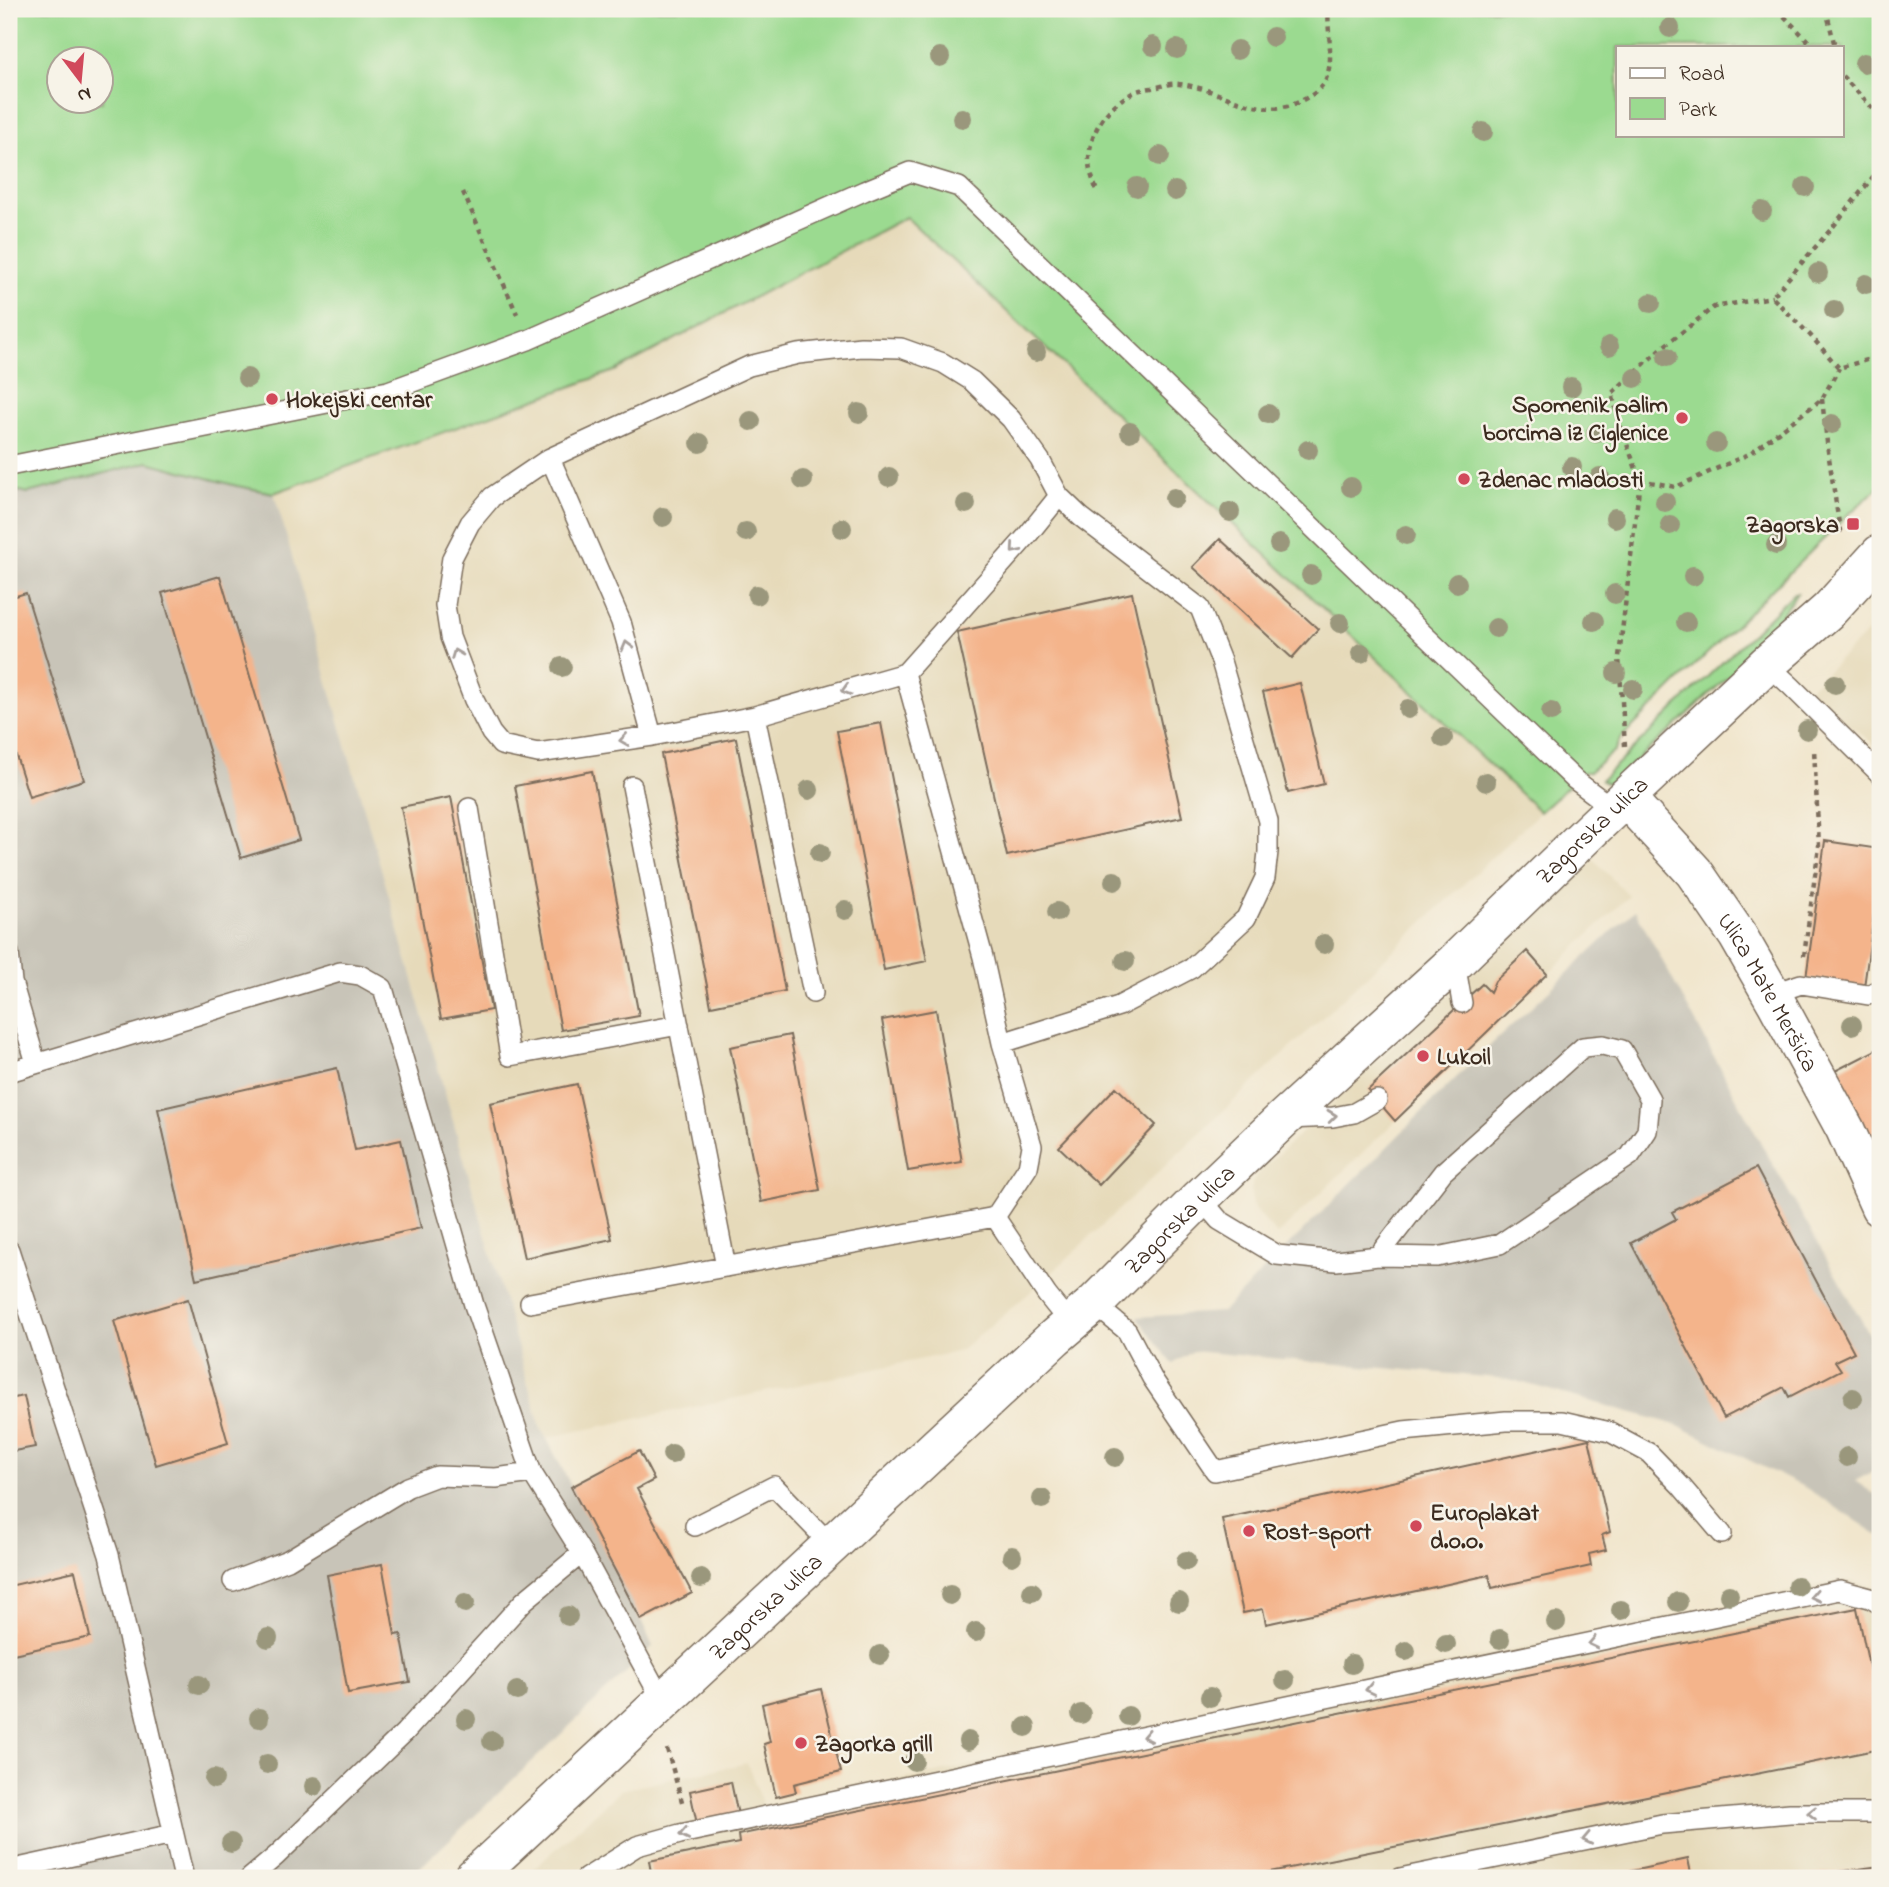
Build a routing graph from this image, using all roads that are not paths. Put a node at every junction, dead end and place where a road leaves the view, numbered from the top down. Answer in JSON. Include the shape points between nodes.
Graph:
{"nodes":[{"id":1,"x":550,"y":458,"type":"junction"},
{"id":2,"x":9,"y":466,"type":"edge"},
{"id":3,"x":1059,"y":496,"type":"junction"},
{"id":4,"x":1880,"y":554,"type":"edge"},
{"id":5,"x":1767,"y":664,"type":"junction"},
{"id":6,"x":905,"y":673,"type":"junction"},
{"id":7,"x":755,"y":716,"type":"junction"},
{"id":8,"x":652,"y":736,"type":"junction"},
{"id":9,"x":1880,"y":774,"type":"edge"},
{"id":10,"x":632,"y":786,"type":"dead end"},
{"id":11,"x":1620,"y":803,"type":"junction"},
{"id":12,"x":469,"y":808,"type":"dead end"},
{"id":13,"x":9,"y":953,"type":"edge"},
{"id":14,"x":1455,"y":962,"type":"junction"},
{"id":15,"x":1786,"y":989,"type":"junction"},
{"id":16,"x":1880,"y":989,"type":"edge"},
{"id":17,"x":813,"y":993,"type":"dead end"},
{"id":18,"x":1462,"y":1003,"type":"dead end"},
{"id":19,"x":679,"y":1026,"type":"junction"},
{"id":20,"x":1002,"y":1043,"type":"junction"},
{"id":21,"x":36,"y":1063,"type":"junction"},
{"id":22,"x":9,"y":1072,"type":"edge"},
{"id":23,"x":1377,"y":1100,"type":"dead end"},
{"id":24,"x":1283,"y":1119,"type":"junction"},
{"id":25,"x":1200,"y":1198,"type":"junction"},
{"id":26,"x":1880,"y":1207,"type":"edge"},
{"id":27,"x":995,"y":1217,"type":"junction"},
{"id":28,"x":9,"y":1250,"type":"edge"},
{"id":29,"x":1378,"y":1256,"type":"junction"},
{"id":30,"x":726,"y":1267,"type":"junction"},
{"id":31,"x":530,"y":1303,"type":"dead end"},
{"id":32,"x":1082,"y":1314,"type":"junction"},
{"id":33,"x":532,"y":1473,"type":"junction"},
{"id":34,"x":695,"y":1526,"type":"dead end"},
{"id":35,"x":1722,"y":1534,"type":"dead end"},
{"id":36,"x":832,"y":1546,"type":"junction"},
{"id":37,"x":582,"y":1553,"type":"junction"},
{"id":38,"x":233,"y":1581,"type":"dead end"},
{"id":39,"x":1880,"y":1604,"type":"edge"},
{"id":40,"x":663,"y":1702,"type":"junction"},
{"id":41,"x":1880,"y":1813,"type":"edge"},
{"id":42,"x":173,"y":1834,"type":"junction"},
{"id":43,"x":9,"y":1870,"type":"edge"},
{"id":44,"x":184,"y":1878,"type":"edge"},
{"id":45,"x":250,"y":1878,"type":"edge"},
{"id":46,"x":473,"y":1878,"type":"edge"},
{"id":47,"x":586,"y":1878,"type":"edge"},
{"id":48,"x":1400,"y":1878,"type":"edge"}],
"edges":[{"from":1,"to":3,"type":"lane","via":[[749,366],[798,354],[901,348],[943,363],[982,390],[1012,419]]},
{"from":8,"to":1,"type":"lane","one_way":true,"via":[[621,622]]},
{"from":8,"to":1,"type":"lane","one_way":true,"via":[[538,753],[501,745],[474,700],[450,637],[445,605],[452,558],[470,523],[492,497]]},
{"from":2,"to":11,"type":"lane","via":[[388,391],[528,340],[910,172],[959,187],[1575,780]]},
{"from":3,"to":6,"type":"lane","one_way":true},
{"from":3,"to":20,"type":"lane","via":[[1200,608],[1221,661],[1268,821],[1268,852],[1265,878],[1246,918],[1192,968],[1119,1006]]},
{"from":4,"to":5,"type":"street","name":"Zagorska ulica","via":[[1829,610]]},
{"from":5,"to":9,"type":"lane"},
{"from":5,"to":11,"type":"street","name":"Zagorska ulica"},
{"from":6,"to":7,"type":"lane","one_way":true},
{"from":6,"to":20,"type":"lane"},
{"from":7,"to":8,"type":"lane"},
{"from":7,"to":17,"type":"lane"},
{"from":10,"to":19,"type":"lane"},
{"from":11,"to":14,"type":"street","name":"Zagorska ulica"},
{"from":11,"to":15,"type":"street","name":"Ulica Mate Meršića","via":[[1694,872],[1738,936]]},
{"from":12,"to":19,"type":"lane","via":[[510,1056]]},
{"from":13,"to":21,"type":"lane","via":[[12,982]]},
{"from":14,"to":18,"type":"lane"},
{"from":14,"to":24,"type":"street","name":"Zagorska ulica"},
{"from":15,"to":16,"type":"lane","via":[[1868,995]]},
{"from":15,"to":26,"type":"street","name":"Ulica Mate Meršića"},
{"from":19,"to":30,"type":"lane"},
{"from":20,"to":27,"type":"lane","via":[[1032,1146],[1028,1167]]},
{"from":21,"to":22,"type":"lane"},
{"from":21,"to":33,"type":"lane","via":[[340,972],[360,975],[383,988],[474,1305]]},
{"from":24,"to":23,"type":"lane","one_way":true,"via":[[1354,1113]]},
{"from":24,"to":25,"type":"street","name":"Zagorska ulica"},
{"from":25,"to":29,"type":"lane","via":[[1219,1220],[1277,1255],[1336,1261]]},
{"from":25,"to":32,"type":"street","name":"Zagorska ulica"},
{"from":27,"to":30,"type":"lane"},
{"from":27,"to":32,"type":"lane","via":[[1047,1295]]},
{"from":28,"to":42,"type":"lane","via":[[109,1555]]},
{"from":29,"to":29,"type":"lane","via":[[1437,1257],[1500,1244],[1630,1156],[1647,1131],[1650,1099],[1622,1050],[1603,1045],[1583,1047],[1443,1172]]},
{"from":30,"to":31,"type":"lane"},
{"from":32,"to":35,"type":"lane","via":[[1127,1331],[1152,1378],[1215,1471],[1403,1431],[1506,1421],[1562,1421],[1609,1432],[1649,1453]]},
{"from":32,"to":36,"type":"street","name":"Zagorska ulica"},
{"from":33,"to":37,"type":"lane"},
{"from":33,"to":38,"type":"lane","via":[[496,1478],[437,1476],[408,1487],[288,1560]]},
{"from":34,"to":36,"type":"lane","via":[[774,1486]]},
{"from":36,"to":40,"type":"street","name":"Zagorska ulica"},
{"from":37,"to":40,"type":"lane"},
{"from":37,"to":45,"type":"lane","via":[[524,1601],[405,1732]]},
{"from":39,"to":47,"type":"lane","one_way":true,"via":[[1840,1590],[691,1832],[638,1846]]},
{"from":40,"to":46,"type":"street","name":"Zagorska ulica"},
{"from":41,"to":48,"type":"lane","one_way":true,"via":[[1790,1813],[1662,1824]]},
{"from":42,"to":43,"type":"lane"},
{"from":42,"to":44,"type":"lane"}]}
